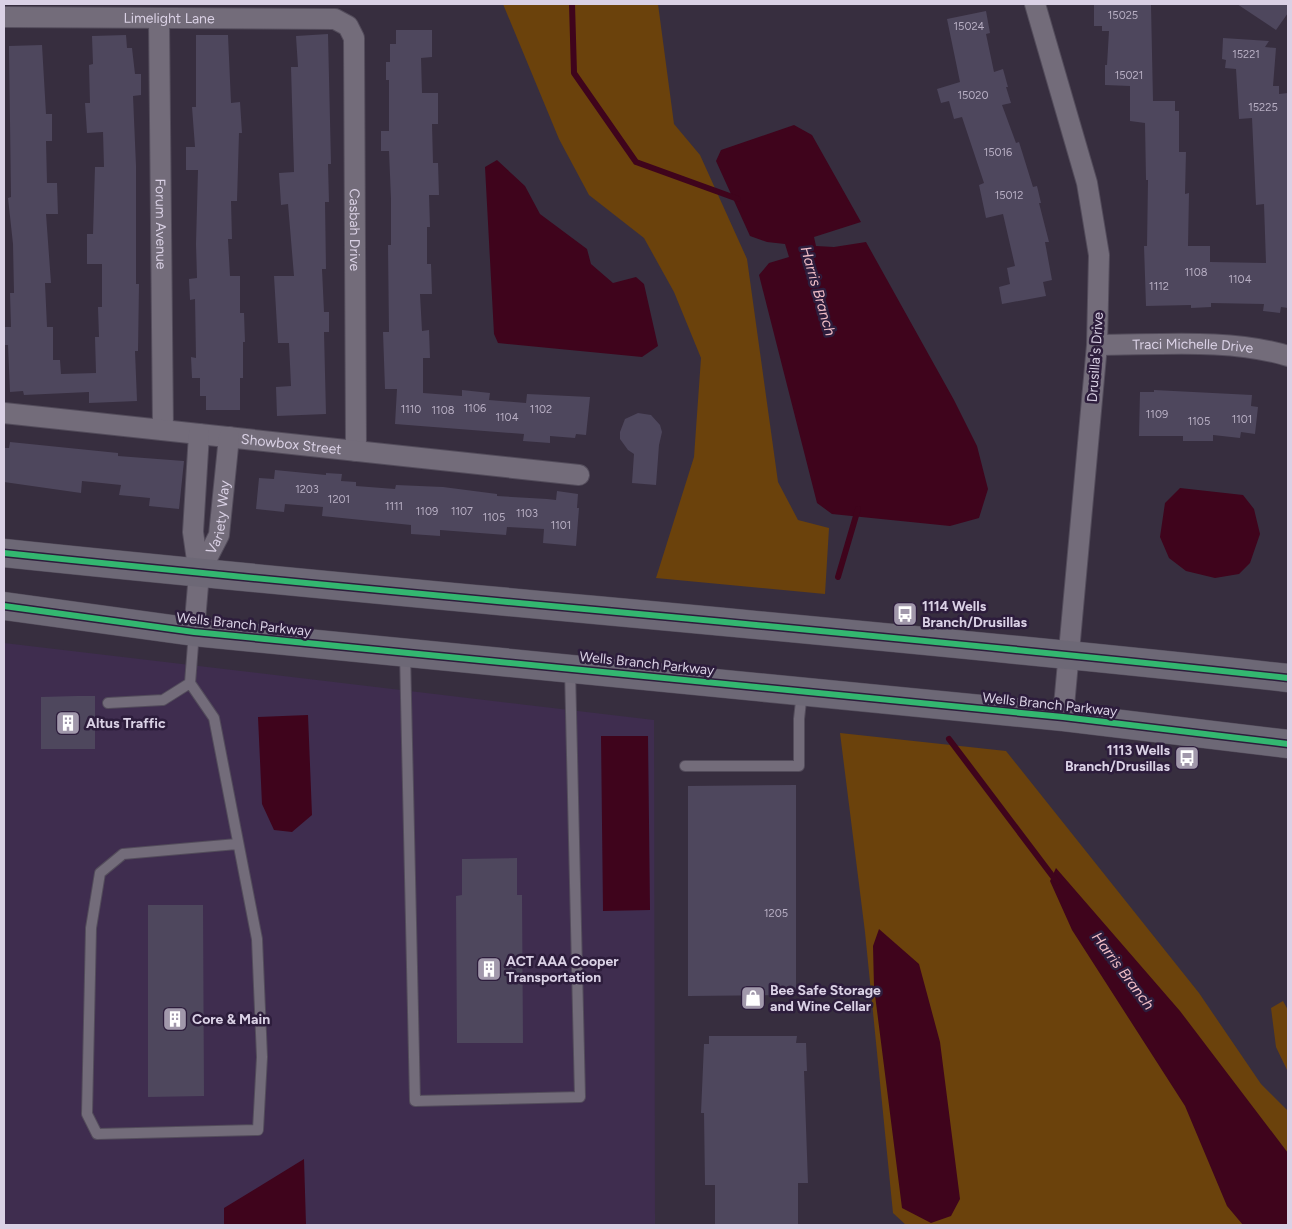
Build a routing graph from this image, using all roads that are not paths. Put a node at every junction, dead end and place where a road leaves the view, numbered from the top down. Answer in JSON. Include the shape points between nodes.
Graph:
{"nodes":[{"id":1,"x":1035,"y":4,"type":"edge"},
{"id":2,"x":4,"y":18,"type":"edge"},
{"id":3,"x":159,"y":18,"type":"junction"},
{"id":4,"x":335,"y":19,"type":"joint"},
{"id":5,"x":1097,"y":345,"type":"junction"},
{"id":6,"x":1288,"y":356,"type":"edge"},
{"id":7,"x":4,"y":413,"type":"edge"},
{"id":8,"x":163,"y":430,"type":"junction"},
{"id":9,"x":199,"y":434,"type":"junction"},
{"id":10,"x":229,"y":437,"type":"junction"},
{"id":11,"x":356,"y":451,"type":"junction"},
{"id":12,"x":579,"y":475,"type":"dead end"},
{"id":13,"x":4,"y":553,"type":"edge"},
{"id":14,"x":199,"y":574,"type":"junction"},
{"id":15,"x":4,"y":606,"type":"edge"},
{"id":16,"x":194,"y":632,"type":"junction"},
{"id":17,"x":405,"y":652,"type":"junction"},
{"id":18,"x":1069,"y":654,"type":"junction"},
{"id":19,"x":570,"y":669,"type":"junction"},
{"id":20,"x":1288,"y":678,"type":"edge"},
{"id":21,"x":190,"y":683,"type":"junction"},
{"id":22,"x":802,"y":691,"type":"junction"},
{"id":23,"x":108,"y":703,"type":"dead end"},
{"id":24,"x":1063,"y":716,"type":"junction"},
{"id":25,"x":1288,"y":744,"type":"edge"},
{"id":26,"x":685,"y":766,"type":"dead end"},
{"id":27,"x":237,"y":844,"type":"junction"}],
"edges":[{"from":1,"to":5,"type":"street","name":"Drusilla's Drive","via":[[1087,183],[1099,255]]},
{"from":2,"to":3,"type":"street","name":"Limelight Lane"},
{"from":3,"to":4,"type":"street","name":"Limelight Lane"},
{"from":3,"to":8,"type":"street","name":"Forum Avenue"},
{"from":4,"to":11,"type":"street","name":"Casbah Drive","via":[[348,26],[354,38]]},
{"from":5,"to":6,"type":"street","name":"Traci Michelle Drive","via":[[1216,346]]},
{"from":5,"to":18,"type":"street","name":"Drusilla's Drive"},
{"from":7,"to":8,"type":"street","name":"Showbox Street"},
{"from":8,"to":9,"type":"street","name":"Showbox Street"},
{"from":9,"to":10,"type":"street","name":"Showbox Street"},
{"from":9,"to":14,"type":"street","name":"Variety Way","via":[[193,532]]},
{"from":10,"to":11,"type":"street","name":"Showbox Street"},
{"from":10,"to":14,"type":"street","name":"Variety Way","via":[[219,535]]},
{"from":11,"to":12,"type":"street","name":"Showbox Street"},
{"from":13,"to":14,"type":"main road"},
{"from":14,"to":16,"type":"street"},
{"from":14,"to":18,"type":"main road"},
{"from":15,"to":16,"type":"main road","name":"Wells Branch Parkway"},
{"from":16,"to":17,"type":"main road","name":"Wells Branch Parkway"},
{"from":16,"to":21,"type":"lane"},
{"from":17,"to":19,"type":"main road","name":"Wells Branch Parkway"},
{"from":17,"to":19,"type":"lane","via":[[415,1101],[580,1097]]},
{"from":18,"to":20,"type":"main road"},
{"from":18,"to":24,"type":"street","name":"Drusilla's Drive"},
{"from":19,"to":22,"type":"main road","name":"Wells Branch Parkway"},
{"from":21,"to":23,"type":"lane","via":[[163,700]]},
{"from":21,"to":27,"type":"lane","via":[[214,718]]},
{"from":22,"to":24,"type":"main road","name":"Wells Branch Parkway"},
{"from":22,"to":26,"type":"lane","via":[[799,766]]},
{"from":24,"to":25,"type":"main road","name":"Wells Branch Parkway"},
{"from":27,"to":27,"type":"lane","via":[[123,854],[100,873],[91,928],[87,1114],[97,1134],[258,1130],[262,1056],[257,939]]}]}
